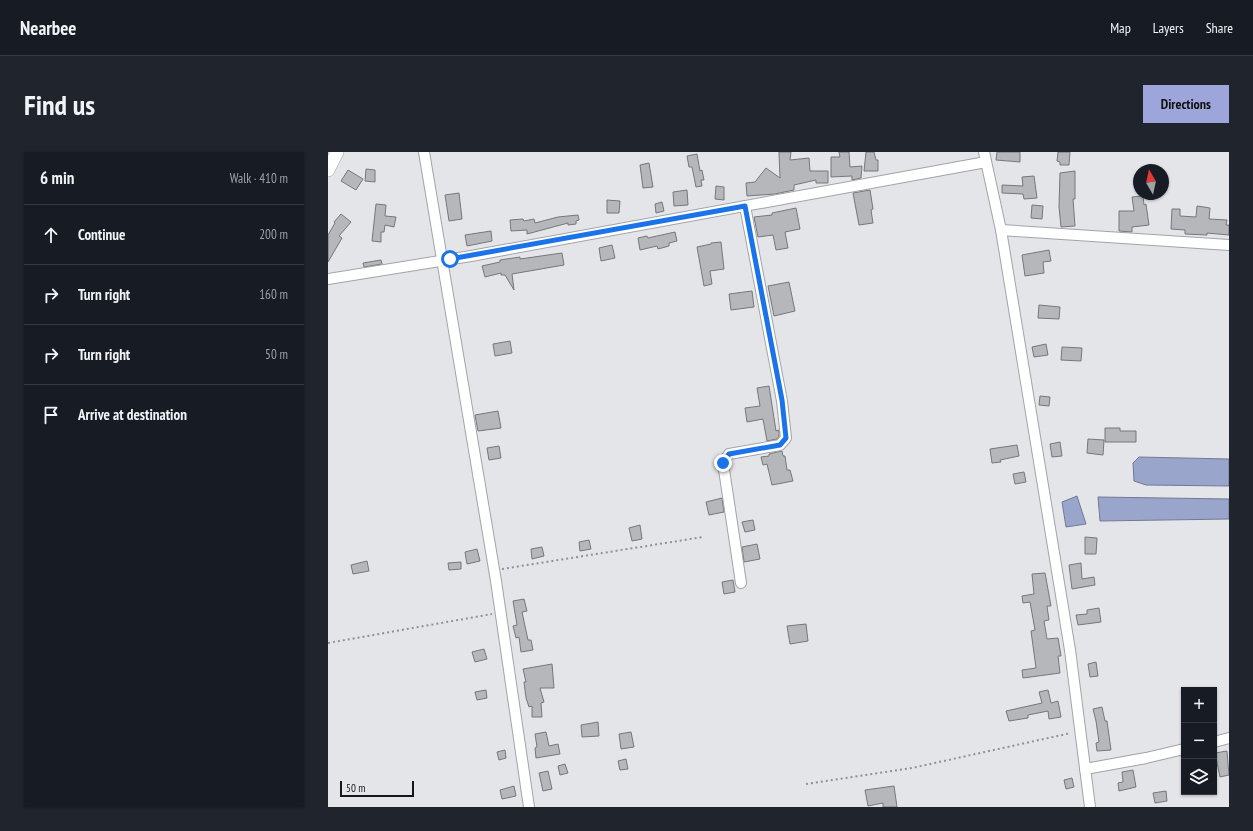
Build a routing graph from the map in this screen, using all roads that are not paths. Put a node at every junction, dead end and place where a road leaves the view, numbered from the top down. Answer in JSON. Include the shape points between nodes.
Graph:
{"nodes":[{"id":1,"x":338,"y":152,"type":"edge"},
{"id":2,"x":424,"y":152,"type":"edge"},
{"id":3,"x":984,"y":152,"type":"edge"},
{"id":4,"x":986,"y":162,"type":"junction"},
{"id":5,"x":328,"y":170,"type":"edge"},
{"id":6,"x":745,"y":206,"type":"junction"},
{"id":7,"x":1001,"y":230,"type":"junction"},
{"id":8,"x":1229,"y":245,"type":"edge"},
{"id":9,"x":444,"y":260,"type":"junction"},
{"id":10,"x":328,"y":279,"type":"edge"},
{"id":11,"x":741,"y":583,"type":"dead end"},
{"id":12,"x":1229,"y":738,"type":"edge"},
{"id":13,"x":1217,"y":741,"type":"edge"},
{"id":14,"x":1181,"y":750,"type":"edge"},
{"id":15,"x":1085,"y":769,"type":"junction"},
{"id":16,"x":529,"y":807,"type":"edge"},
{"id":17,"x":1090,"y":807,"type":"edge"}],
"edges":[{"from":1,"to":5,"type":"main road"},
{"from":2,"to":9,"type":"street"},
{"from":3,"to":4,"type":"street"},
{"from":4,"to":6,"type":"street"},
{"from":4,"to":7,"type":"street"},
{"from":6,"to":9,"type":"street"},
{"from":6,"to":11,"type":"street","via":[[782,400],[786,438],[780,445],[729,454],[723,463]]},
{"from":7,"to":8,"type":"street"},
{"from":7,"to":15,"type":"street","via":[[1070,650]]},
{"from":9,"to":10,"type":"street"},
{"from":9,"to":16,"type":"street","via":[[501,613]]},
{"from":12,"to":13,"type":"street"},
{"from":14,"to":15,"type":"street"},
{"from":15,"to":17,"type":"street"}]}
